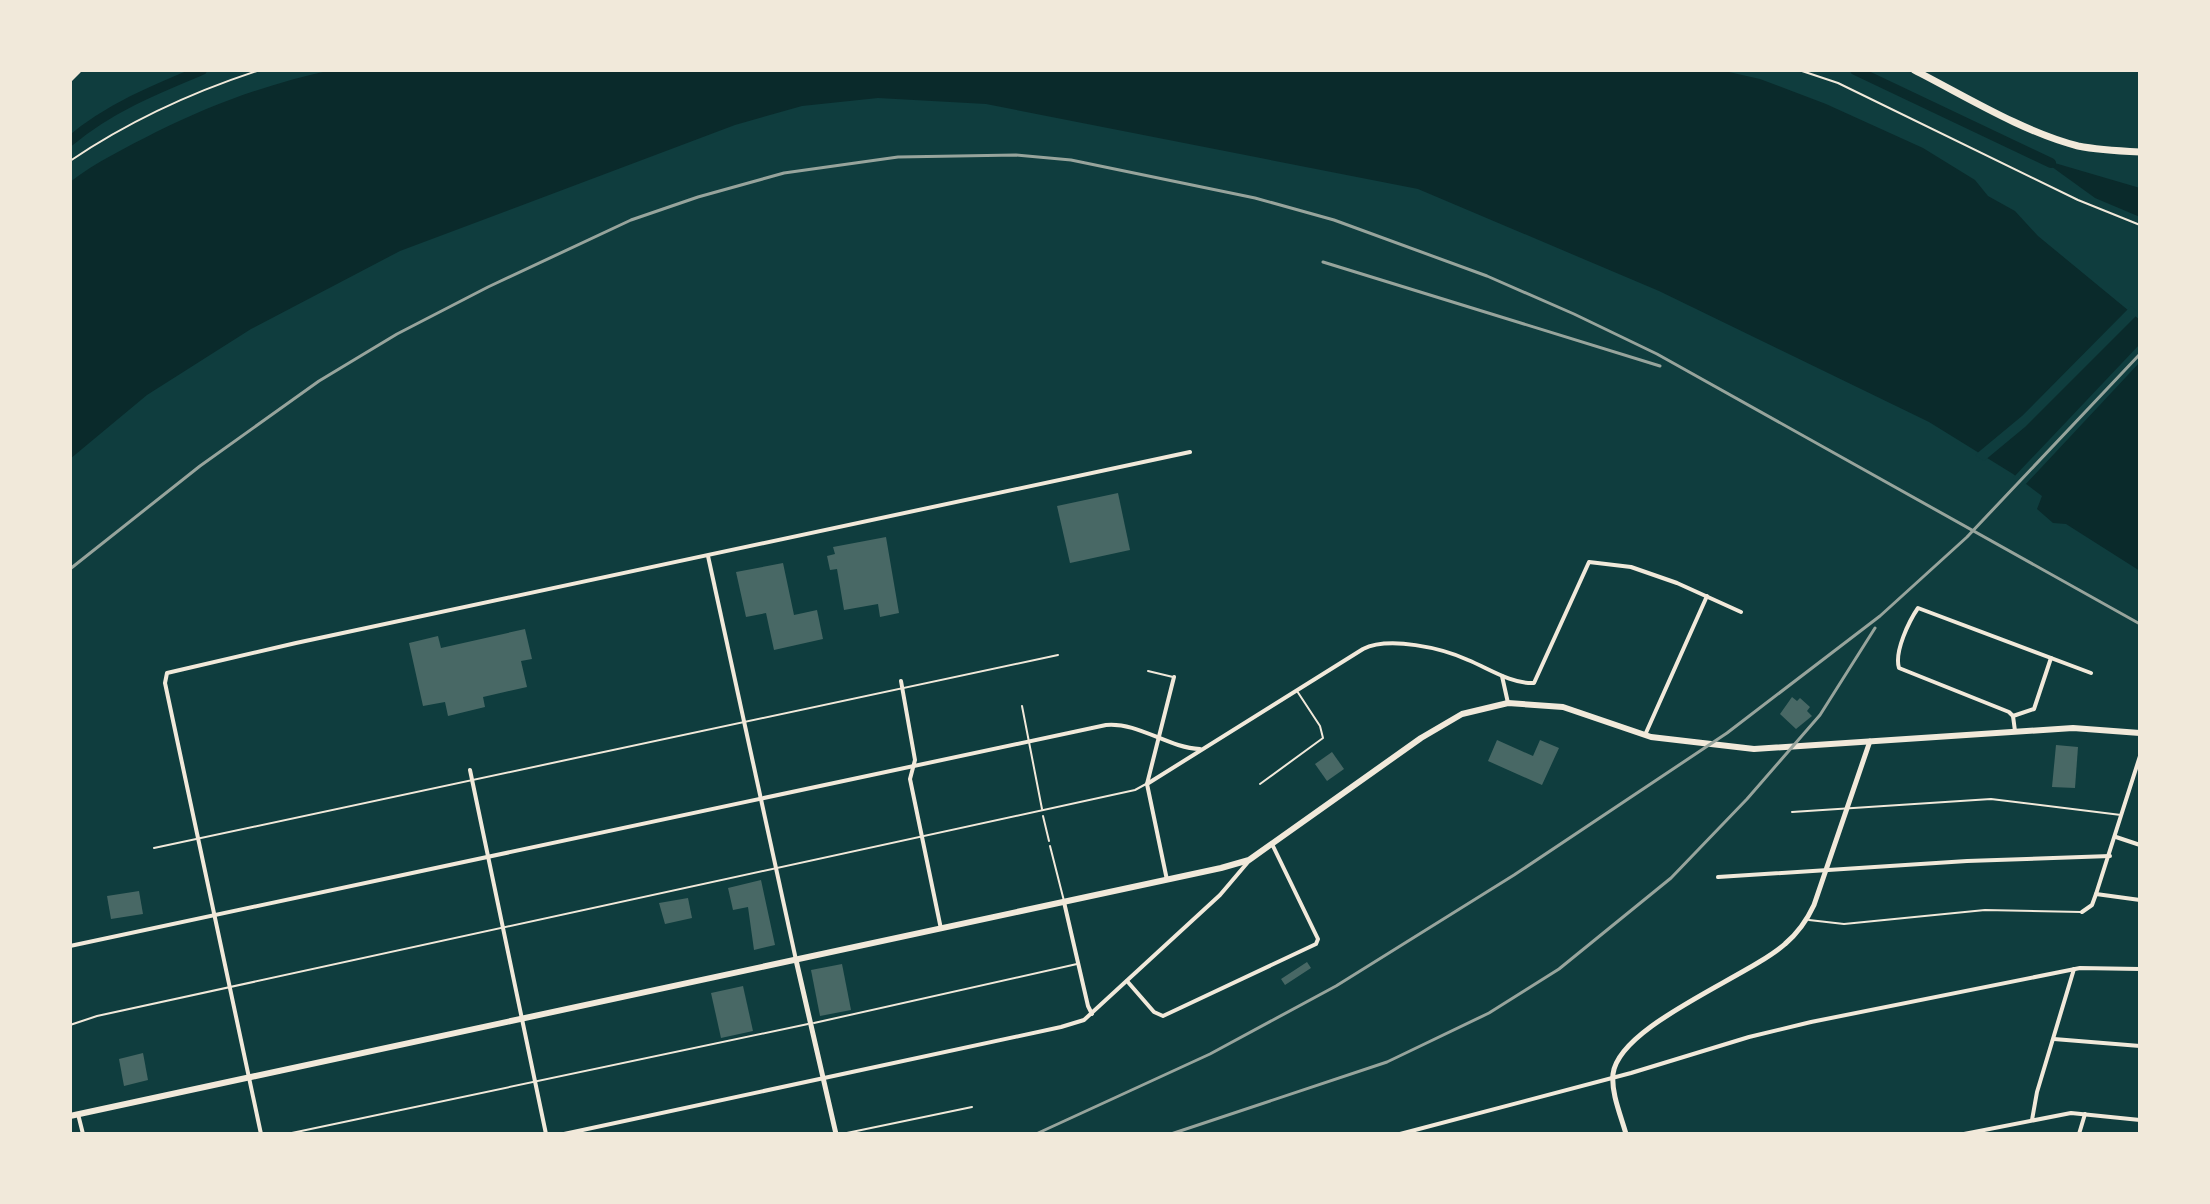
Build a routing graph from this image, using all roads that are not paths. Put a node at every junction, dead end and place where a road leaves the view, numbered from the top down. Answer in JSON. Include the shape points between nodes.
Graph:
{"nodes":[{"id":1,"x":78,"y":70,"type":"edge"},
{"id":2,"x":1914,"y":70,"type":"edge"},
{"id":3,"x":70,"y":78,"type":"edge"},
{"id":4,"x":2140,"y":152,"type":"edge"},
{"id":5,"x":1190,"y":452,"type":"dead end"},
{"id":6,"x":708,"y":556,"type":"junction"},
{"id":7,"x":1707,"y":596,"type":"junction"},
{"id":8,"x":1741,"y":612,"type":"dead end"},
{"id":9,"x":1058,"y":655,"type":"dead end"},
{"id":10,"x":2051,"y":658,"type":"junction"},
{"id":11,"x":1148,"y":671,"type":"dead end"},
{"id":12,"x":2091,"y":673,"type":"dead end"},
{"id":13,"x":1502,"y":676,"type":"junction"},
{"id":14,"x":1174,"y":677,"type":"joint"},
{"id":15,"x":902,"y":684,"type":"junction"},
{"id":16,"x":1296,"y":690,"type":"junction"},
{"id":17,"x":1508,"y":703,"type":"junction"},
{"id":18,"x":1022,"y":706,"type":"dead end"},
{"id":19,"x":2013,"y":716,"type":"junction"},
{"id":20,"x":743,"y":721,"type":"junction"},
{"id":21,"x":2015,"y":732,"type":"junction"},
{"id":22,"x":2140,"y":733,"type":"edge"},
{"id":23,"x":1645,"y":735,"type":"junction"},
{"id":24,"x":1159,"y":738,"type":"junction"},
{"id":25,"x":1029,"y":741,"type":"junction"},
{"id":26,"x":1870,"y":741,"type":"junction"},
{"id":27,"x":1200,"y":749,"type":"junction"},
{"id":28,"x":2140,"y":756,"type":"edge"},
{"id":29,"x":914,"y":765,"type":"junction"},
{"id":30,"x":470,"y":770,"type":"dead end"},
{"id":31,"x":471,"y":779,"type":"junction"},
{"id":32,"x":1147,"y":784,"type":"junction"},
{"id":33,"x":1260,"y":784,"type":"dead end"},
{"id":34,"x":759,"y":800,"type":"junction"},
{"id":35,"x":1846,"y":809,"type":"junction"},
{"id":36,"x":1042,"y":810,"type":"junction"},
{"id":37,"x":1792,"y":812,"type":"dead end"},
{"id":38,"x":2122,"y":815,"type":"junction"},
{"id":39,"x":922,"y":835,"type":"junction"},
{"id":40,"x":198,"y":837,"type":"junction"},
{"id":41,"x":2115,"y":837,"type":"junction"},
{"id":42,"x":1272,"y":844,"type":"junction"},
{"id":43,"x":2140,"y":845,"type":"edge"},
{"id":44,"x":1050,"y":846,"type":"road end"},
{"id":45,"x":154,"y":848,"type":"dead end"},
{"id":46,"x":2110,"y":856,"type":"junction"},
{"id":47,"x":488,"y":857,"type":"junction"},
{"id":48,"x":1249,"y":860,"type":"junction"},
{"id":49,"x":776,"y":869,"type":"junction"},
{"id":50,"x":1826,"y":871,"type":"junction"},
{"id":51,"x":1718,"y":877,"type":"dead end"},
{"id":52,"x":1167,"y":880,"type":"junction"},
{"id":53,"x":2096,"y":894,"type":"junction"},
{"id":54,"x":2140,"y":900,"type":"edge"},
{"id":55,"x":1064,"y":902,"type":"junction"},
{"id":56,"x":2082,"y":912,"type":"joint"},
{"id":57,"x":214,"y":915,"type":"junction"},
{"id":58,"x":1806,"y":920,"type":"junction"},
{"id":59,"x":503,"y":928,"type":"junction"},
{"id":60,"x":941,"y":929,"type":"junction"},
{"id":61,"x":70,"y":946,"type":"edge"},
{"id":62,"x":796,"y":960,"type":"junction"},
{"id":63,"x":1078,"y":964,"type":"junction"},
{"id":64,"x":2074,"y":969,"type":"junction"},
{"id":65,"x":2140,"y":969,"type":"edge"},
{"id":66,"x":1127,"y":981,"type":"junction"},
{"id":67,"x":230,"y":987,"type":"junction"},
{"id":68,"x":1092,"y":1014,"type":"junction"},
{"id":69,"x":522,"y":1020,"type":"junction"},
{"id":70,"x":809,"y":1024,"type":"junction"},
{"id":71,"x":70,"y":1025,"type":"edge"},
{"id":72,"x":2054,"y":1039,"type":"junction"},
{"id":73,"x":2140,"y":1046,"type":"edge"},
{"id":74,"x":249,"y":1077,"type":"junction"},
{"id":75,"x":824,"y":1078,"type":"junction"},
{"id":76,"x":1613,"y":1078,"type":"junction"},
{"id":77,"x":535,"y":1080,"type":"junction"},
{"id":78,"x":972,"y":1107,"type":"dead end"},
{"id":79,"x":78,"y":1114,"type":"junction"},
{"id":80,"x":2085,"y":1114,"type":"junction"},
{"id":81,"x":70,"y":1116,"type":"edge"},
{"id":82,"x":2032,"y":1120,"type":"junction"},
{"id":83,"x":2140,"y":1120,"type":"edge"},
{"id":84,"x":83,"y":1134,"type":"edge"},
{"id":85,"x":261,"y":1134,"type":"edge"},
{"id":86,"x":287,"y":1134,"type":"edge"},
{"id":87,"x":546,"y":1134,"type":"edge"},
{"id":88,"x":564,"y":1134,"type":"edge"},
{"id":89,"x":836,"y":1134,"type":"edge"},
{"id":90,"x":842,"y":1134,"type":"edge"},
{"id":91,"x":1400,"y":1134,"type":"edge"},
{"id":92,"x":1626,"y":1134,"type":"edge"},
{"id":93,"x":1964,"y":1134,"type":"edge"},
{"id":94,"x":2079,"y":1134,"type":"edge"}],
"edges":[{"from":1,"to":3,"type":"highway"},
{"from":2,"to":4,"type":"highway","via":[[2064,141]]},
{"from":5,"to":6,"type":"street"},
{"from":6,"to":20,"type":"street"},
{"from":6,"to":40,"type":"street","via":[[166,675]]},
{"from":7,"to":8,"type":"street"},
{"from":7,"to":13,"type":"street","via":[[1631,567],[1589,562],[1536,680],[1531,684]]},
{"from":7,"to":23,"type":"street"},
{"from":9,"to":15,"type":"lane"},
{"from":10,"to":12,"type":"street"},
{"from":10,"to":19,"type":"street","via":[[2034,709]]},
{"from":10,"to":19,"type":"street","via":[[1918,608],[1897,660],[1899,668]]},
{"from":11,"to":14,"type":"lane"},
{"from":13,"to":16,"type":"street","via":[[1447,652],[1378,642]]},
{"from":13,"to":17,"type":"street"},
{"from":14,"to":24,"type":"street"},
{"from":15,"to":20,"type":"lane"},
{"from":15,"to":29,"type":"street"},
{"from":16,"to":27,"type":"street"},
{"from":16,"to":33,"type":"lane","via":[[1323,738]]},
{"from":17,"to":23,"type":"main road","via":[[1563,707]]},
{"from":17,"to":42,"type":"main road","via":[[1462,714],[1431,731]]},
{"from":18,"to":25,"type":"lane"},
{"from":19,"to":21,"type":"street"},
{"from":20,"to":31,"type":"lane"},
{"from":20,"to":34,"type":"street"},
{"from":21,"to":22,"type":"main road","via":[[2073,728]]},
{"from":21,"to":26,"type":"main road"},
{"from":23,"to":26,"type":"main road","via":[[1734,748]]},
{"from":24,"to":25,"type":"street","via":[[1114,724]]},
{"from":24,"to":27,"type":"street"},
{"from":24,"to":32,"type":"street"},
{"from":25,"to":29,"type":"street"},
{"from":25,"to":36,"type":"lane"},
{"from":26,"to":35,"type":"street"},
{"from":27,"to":32,"type":"street"},
{"from":28,"to":38,"type":"street"},
{"from":29,"to":34,"type":"street"},
{"from":29,"to":39,"type":"street","via":[[910,779]]},
{"from":30,"to":31,"type":"street"},
{"from":31,"to":40,"type":"lane"},
{"from":31,"to":47,"type":"street"},
{"from":32,"to":36,"type":"lane"},
{"from":32,"to":52,"type":"street"},
{"from":34,"to":47,"type":"street"},
{"from":34,"to":49,"type":"street"},
{"from":35,"to":37,"type":"lane"},
{"from":35,"to":38,"type":"lane","via":[[1991,799]]},
{"from":35,"to":50,"type":"street"},
{"from":36,"to":39,"type":"lane"},
{"from":38,"to":41,"type":"street"},
{"from":39,"to":49,"type":"lane"},
{"from":39,"to":60,"type":"street"},
{"from":40,"to":45,"type":"lane"},
{"from":40,"to":57,"type":"street"},
{"from":41,"to":43,"type":"street"},
{"from":41,"to":46,"type":"street"},
{"from":42,"to":48,"type":"main road"},
{"from":42,"to":66,"type":"street","via":[[1316,944],[1163,1016]]},
{"from":44,"to":55,"type":"lane"},
{"from":46,"to":50,"type":"street"},
{"from":46,"to":53,"type":"street"},
{"from":47,"to":57,"type":"street"},
{"from":47,"to":59,"type":"street"},
{"from":48,"to":52,"type":"main road"},
{"from":48,"to":66,"type":"street","via":[[1220,895]]},
{"from":49,"to":59,"type":"lane"},
{"from":49,"to":62,"type":"street"},
{"from":50,"to":51,"type":"street"},
{"from":50,"to":58,"type":"street"},
{"from":52,"to":55,"type":"main road"},
{"from":53,"to":54,"type":"street"},
{"from":53,"to":56,"type":"street"},
{"from":55,"to":60,"type":"main road"},
{"from":55,"to":63,"type":"street"},
{"from":56,"to":58,"type":"lane","via":[[1985,910],[1844,924]]},
{"from":57,"to":61,"type":"street"},
{"from":57,"to":67,"type":"street"},
{"from":58,"to":76,"type":"street","via":[[1773,953],[1647,1028],[1616,1065]]},
{"from":59,"to":67,"type":"lane"},
{"from":59,"to":69,"type":"street"},
{"from":60,"to":62,"type":"main road"},
{"from":62,"to":69,"type":"main road"},
{"from":62,"to":70,"type":"street"},
{"from":63,"to":68,"type":"street"},
{"from":63,"to":70,"type":"lane"},
{"from":64,"to":65,"type":"street"},
{"from":64,"to":72,"type":"street"},
{"from":64,"to":76,"type":"street","via":[[1749,1037]]},
{"from":66,"to":68,"type":"street"},
{"from":67,"to":71,"type":"lane"},
{"from":67,"to":74,"type":"street"},
{"from":68,"to":75,"type":"street","via":[[1061,1027]]},
{"from":69,"to":74,"type":"main road"},
{"from":69,"to":77,"type":"street"},
{"from":70,"to":75,"type":"street"},
{"from":70,"to":77,"type":"lane"},
{"from":72,"to":73,"type":"street"},
{"from":72,"to":82,"type":"street"},
{"from":74,"to":79,"type":"main road"},
{"from":74,"to":85,"type":"street"},
{"from":75,"to":88,"type":"street"},
{"from":75,"to":89,"type":"street"},
{"from":76,"to":91,"type":"street"},
{"from":76,"to":92,"type":"street"},
{"from":77,"to":86,"type":"lane"},
{"from":77,"to":87,"type":"street"},
{"from":78,"to":90,"type":"lane"},
{"from":79,"to":81,"type":"main road"},
{"from":79,"to":84,"type":"street"},
{"from":80,"to":82,"type":"street"},
{"from":80,"to":83,"type":"street"},
{"from":80,"to":94,"type":"street"},
{"from":82,"to":93,"type":"street"}]}
